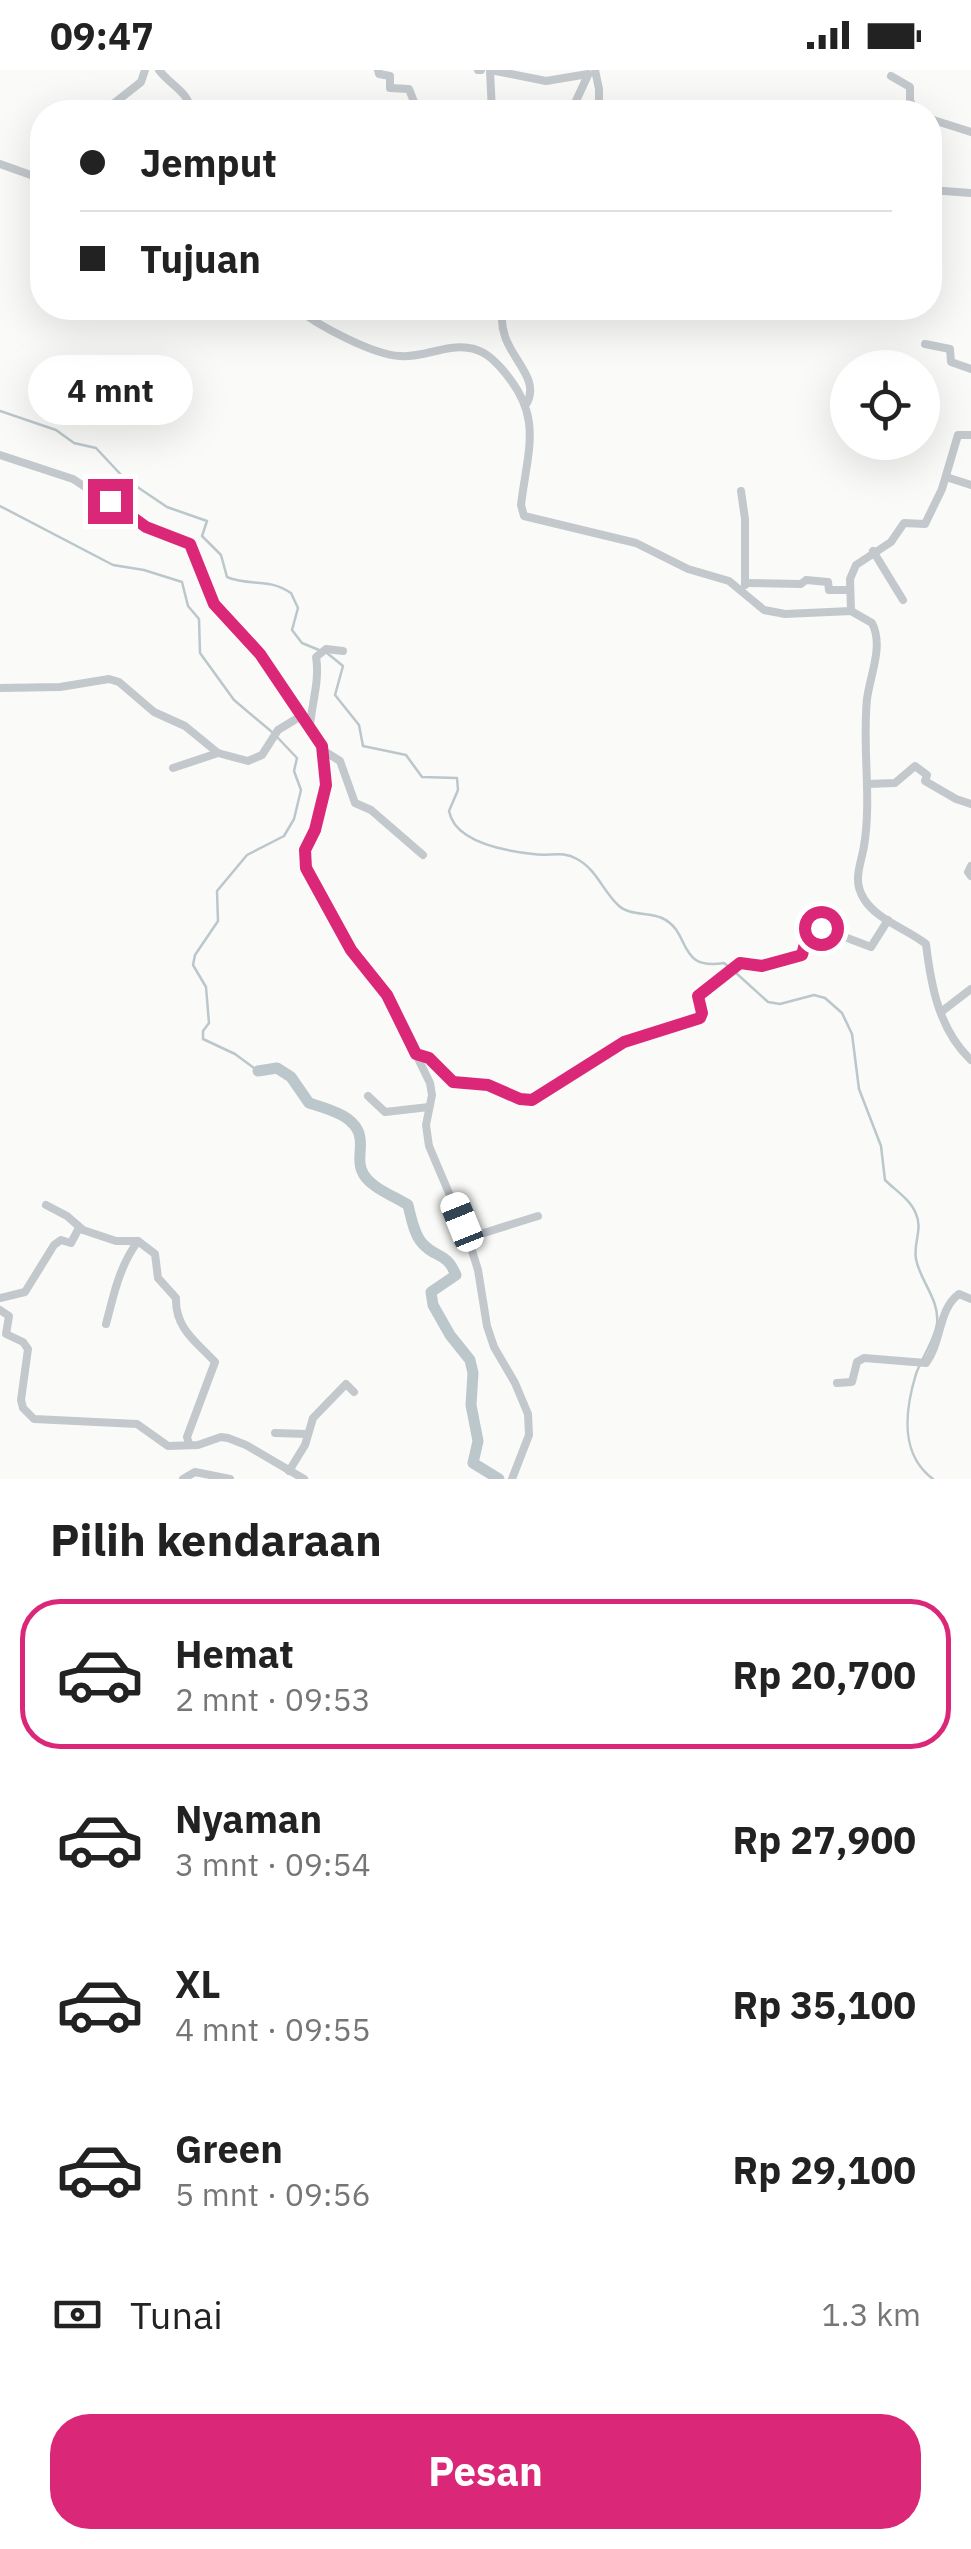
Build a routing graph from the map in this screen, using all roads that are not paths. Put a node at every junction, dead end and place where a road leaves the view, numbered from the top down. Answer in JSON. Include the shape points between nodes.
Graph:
{"nodes":[{"id":1,"x":145,"y":70,"type":"edge"},
{"id":2,"x":159,"y":70,"type":"edge"},
{"id":3,"x":378,"y":70,"type":"edge"},
{"id":4,"x":490,"y":70,"type":"edge"},
{"id":5,"x":593,"y":72,"type":"edge"},
{"id":6,"x":891,"y":76,"type":"dead end"},
{"id":7,"x":119,"y":100,"type":"edge"},
{"id":8,"x":188,"y":100,"type":"edge"},
{"id":9,"x":414,"y":100,"type":"edge"},
{"id":10,"x":491,"y":100,"type":"edge"},
{"id":11,"x":578,"y":100,"type":"edge"},
{"id":12,"x":596,"y":100,"type":"edge"},
{"id":13,"x":910,"y":100,"type":"edge"},
{"id":14,"x":942,"y":123,"type":"edge"},
{"id":15,"x":971,"y":132,"type":"edge"},
{"id":16,"x":0,"y":164,"type":"edge"},
{"id":17,"x":30,"y":174,"type":"edge"},
{"id":18,"x":942,"y":191,"type":"edge"},
{"id":19,"x":971,"y":193,"type":"edge"},
{"id":20,"x":314,"y":320,"type":"edge"},
{"id":21,"x":502,"y":320,"type":"edge"},
{"id":22,"x":925,"y":344,"type":"dead end"},
{"id":23,"x":971,"y":369,"type":"edge"},
{"id":24,"x":527,"y":403,"type":"junction"},
{"id":25,"x":971,"y":435,"type":"edge"},
{"id":26,"x":0,"y":455,"type":"edge"},
{"id":27,"x":946,"y":477,"type":"junction"},
{"id":28,"x":971,"y":485,"type":"edge"},
{"id":29,"x":741,"y":492,"type":"dead end"},
{"id":30,"x":873,"y":551,"type":"junction"},
{"id":31,"x":745,"y":583,"type":"junction"},
{"id":32,"x":850,"y":590,"type":"junction"},
{"id":33,"x":745,"y":594,"type":"junction"},
{"id":34,"x":903,"y":600,"type":"dead end"},
{"id":35,"x":851,"y":611,"type":"junction"},
{"id":36,"x":343,"y":651,"type":"dead end"},
{"id":37,"x":0,"y":688,"type":"edge"},
{"id":38,"x":301,"y":716,"type":"junction"},
{"id":39,"x":310,"y":726,"type":"junction"},
{"id":40,"x":324,"y":751,"type":"junction"},
{"id":41,"x":218,"y":753,"type":"junction"},
{"id":42,"x":173,"y":768,"type":"dead end"},
{"id":43,"x":868,"y":784,"type":"junction"},
{"id":44,"x":971,"y":804,"type":"edge"},
{"id":45,"x":423,"y":854,"type":"dead end"},
{"id":46,"x":971,"y":866,"type":"edge"},
{"id":47,"x":971,"y":876,"type":"edge"},
{"id":48,"x":888,"y":920,"type":"junction"},
{"id":49,"x":970,"y":991,"type":"edge"},
{"id":50,"x":941,"y":1012,"type":"junction"},
{"id":51,"x":416,"y":1054,"type":"junction"},
{"id":52,"x":971,"y":1060,"type":"edge"},
{"id":53,"x":368,"y":1096,"type":"dead end"},
{"id":54,"x":429,"y":1107,"type":"junction"},
{"id":55,"x":46,"y":1205,"type":"dead end"},
{"id":56,"x":538,"y":1216,"type":"dead end"},
{"id":57,"x":79,"y":1228,"type":"junction"},
{"id":58,"x":468,"y":1238,"type":"junction"},
{"id":59,"x":138,"y":1241,"type":"junction"},
{"id":60,"x":0,"y":1298,"type":"edge"},
{"id":61,"x":971,"y":1299,"type":"edge"},
{"id":62,"x":0,"y":1310,"type":"edge"},
{"id":63,"x":106,"y":1324,"type":"dead end"},
{"id":64,"x":837,"y":1383,"type":"dead end"},
{"id":65,"x":354,"y":1392,"type":"dead end"},
{"id":66,"x":275,"y":1433,"type":"dead end"},
{"id":67,"x":306,"y":1434,"type":"junction"},
{"id":68,"x":189,"y":1444,"type":"junction"},
{"id":69,"x":289,"y":1471,"type":"junction"},
{"id":70,"x":183,"y":1479,"type":"edge"},
{"id":71,"x":230,"y":1479,"type":"edge"},
{"id":72,"x":304,"y":1479,"type":"edge"},
{"id":73,"x":512,"y":1479,"type":"edge"}],
"edges":[{"from":1,"to":7,"type":"street","via":[[142,82]]},
{"from":2,"to":8,"type":"street"},
{"from":3,"to":9,"type":"street","via":[[390,76],[391,88],[410,90]]},
{"from":4,"to":5,"type":"street","via":[[546,81]]},
{"from":4,"to":10,"type":"street"},
{"from":5,"to":11,"type":"street"},
{"from":5,"to":12,"type":"street"},
{"from":6,"to":13,"type":"street","via":[[909,86]]},
{"from":14,"to":15,"type":"street"},
{"from":16,"to":17,"type":"street"},
{"from":18,"to":19,"type":"street"},
{"from":20,"to":24,"type":"street","via":[[387,354],[475,349],[489,356]]},
{"from":21,"to":24,"type":"street","via":[[503,338],[531,384]]},
{"from":22,"to":23,"type":"street","via":[[952,350],[951,362]]},
{"from":24,"to":33,"type":"street","via":[[523,515],[636,543]]},
{"from":25,"to":27,"type":"street","via":[[958,435]]},
{"from":26,"to":38,"type":"street","via":[[73,479],[146,527],[190,544],[214,604],[260,654]]},
{"from":27,"to":28,"type":"street"},
{"from":27,"to":30,"type":"street","via":[[925,524],[906,522],[891,542]]},
{"from":29,"to":31,"type":"street"},
{"from":30,"to":32,"type":"street","via":[[856,565]]},
{"from":30,"to":34,"type":"street"},
{"from":31,"to":32,"type":"street","via":[[823,581],[829,590]]},
{"from":31,"to":33,"type":"street"},
{"from":32,"to":35,"type":"street"},
{"from":33,"to":35,"type":"street","via":[[776,613]]},
{"from":35,"to":43,"type":"street","via":[[872,624],[877,640],[867,702]]},
{"from":36,"to":39,"type":"street","via":[[326,649],[316,657],[320,675]]},
{"from":37,"to":41,"type":"street","via":[[119,682]]},
{"from":38,"to":39,"type":"street"},
{"from":38,"to":41,"type":"street","via":[[278,730],[253,760]]},
{"from":39,"to":40,"type":"street"},
{"from":40,"to":45,"type":"street","via":[[340,761],[355,803]]},
{"from":40,"to":51,"type":"street","via":[[322,804],[305,850],[306,868],[351,950],[387,995]]},
{"from":41,"to":42,"type":"street"},
{"from":43,"to":44,"type":"street","via":[[895,783],[915,766],[925,781]]},
{"from":43,"to":48,"type":"street","via":[[858,881],[866,902]]},
{"from":46,"to":47,"type":"street"},
{"from":48,"to":50,"type":"street","via":[[926,944]]},
{"from":48,"to":51,"type":"street","via":[[871,947],[817,928],[802,955],[762,966],[741,963],[698,996],[700,1018],[624,1042],[532,1100],[453,1082]]},
{"from":49,"to":50,"type":"street"},
{"from":50,"to":52,"type":"street"},
{"from":51,"to":54,"type":"street","via":[[432,1089]]},
{"from":53,"to":54,"type":"street","via":[[385,1112]]},
{"from":54,"to":58,"type":"street","via":[[429,1146]]},
{"from":55,"to":57,"type":"street"},
{"from":56,"to":58,"type":"street"},
{"from":57,"to":59,"type":"street"},
{"from":57,"to":60,"type":"street","via":[[71,1243],[54,1245],[23,1294]]},
{"from":58,"to":73,"type":"street","via":[[491,1338],[530,1424]]},
{"from":59,"to":63,"type":"street","via":[[125,1257]]},
{"from":59,"to":68,"type":"street","via":[[154,1254],[158,1278],[176,1298],[192,1341],[214,1361]]},
{"from":61,"to":64,"type":"street","via":[[959,1294],[948,1303],[926,1362],[864,1358],[852,1382]]},
{"from":62,"to":68,"type":"street","via":[[8,1316],[6,1334],[28,1349],[20,1400],[34,1418],[137,1424],[168,1446]]},
{"from":65,"to":67,"type":"street","via":[[346,1384],[327,1400]]},
{"from":66,"to":67,"type":"street"},
{"from":67,"to":69,"type":"street"},
{"from":68,"to":69,"type":"street","via":[[228,1438]]},
{"from":69,"to":72,"type":"street"},
{"from":70,"to":71,"type":"street","via":[[195,1472]]}]}
